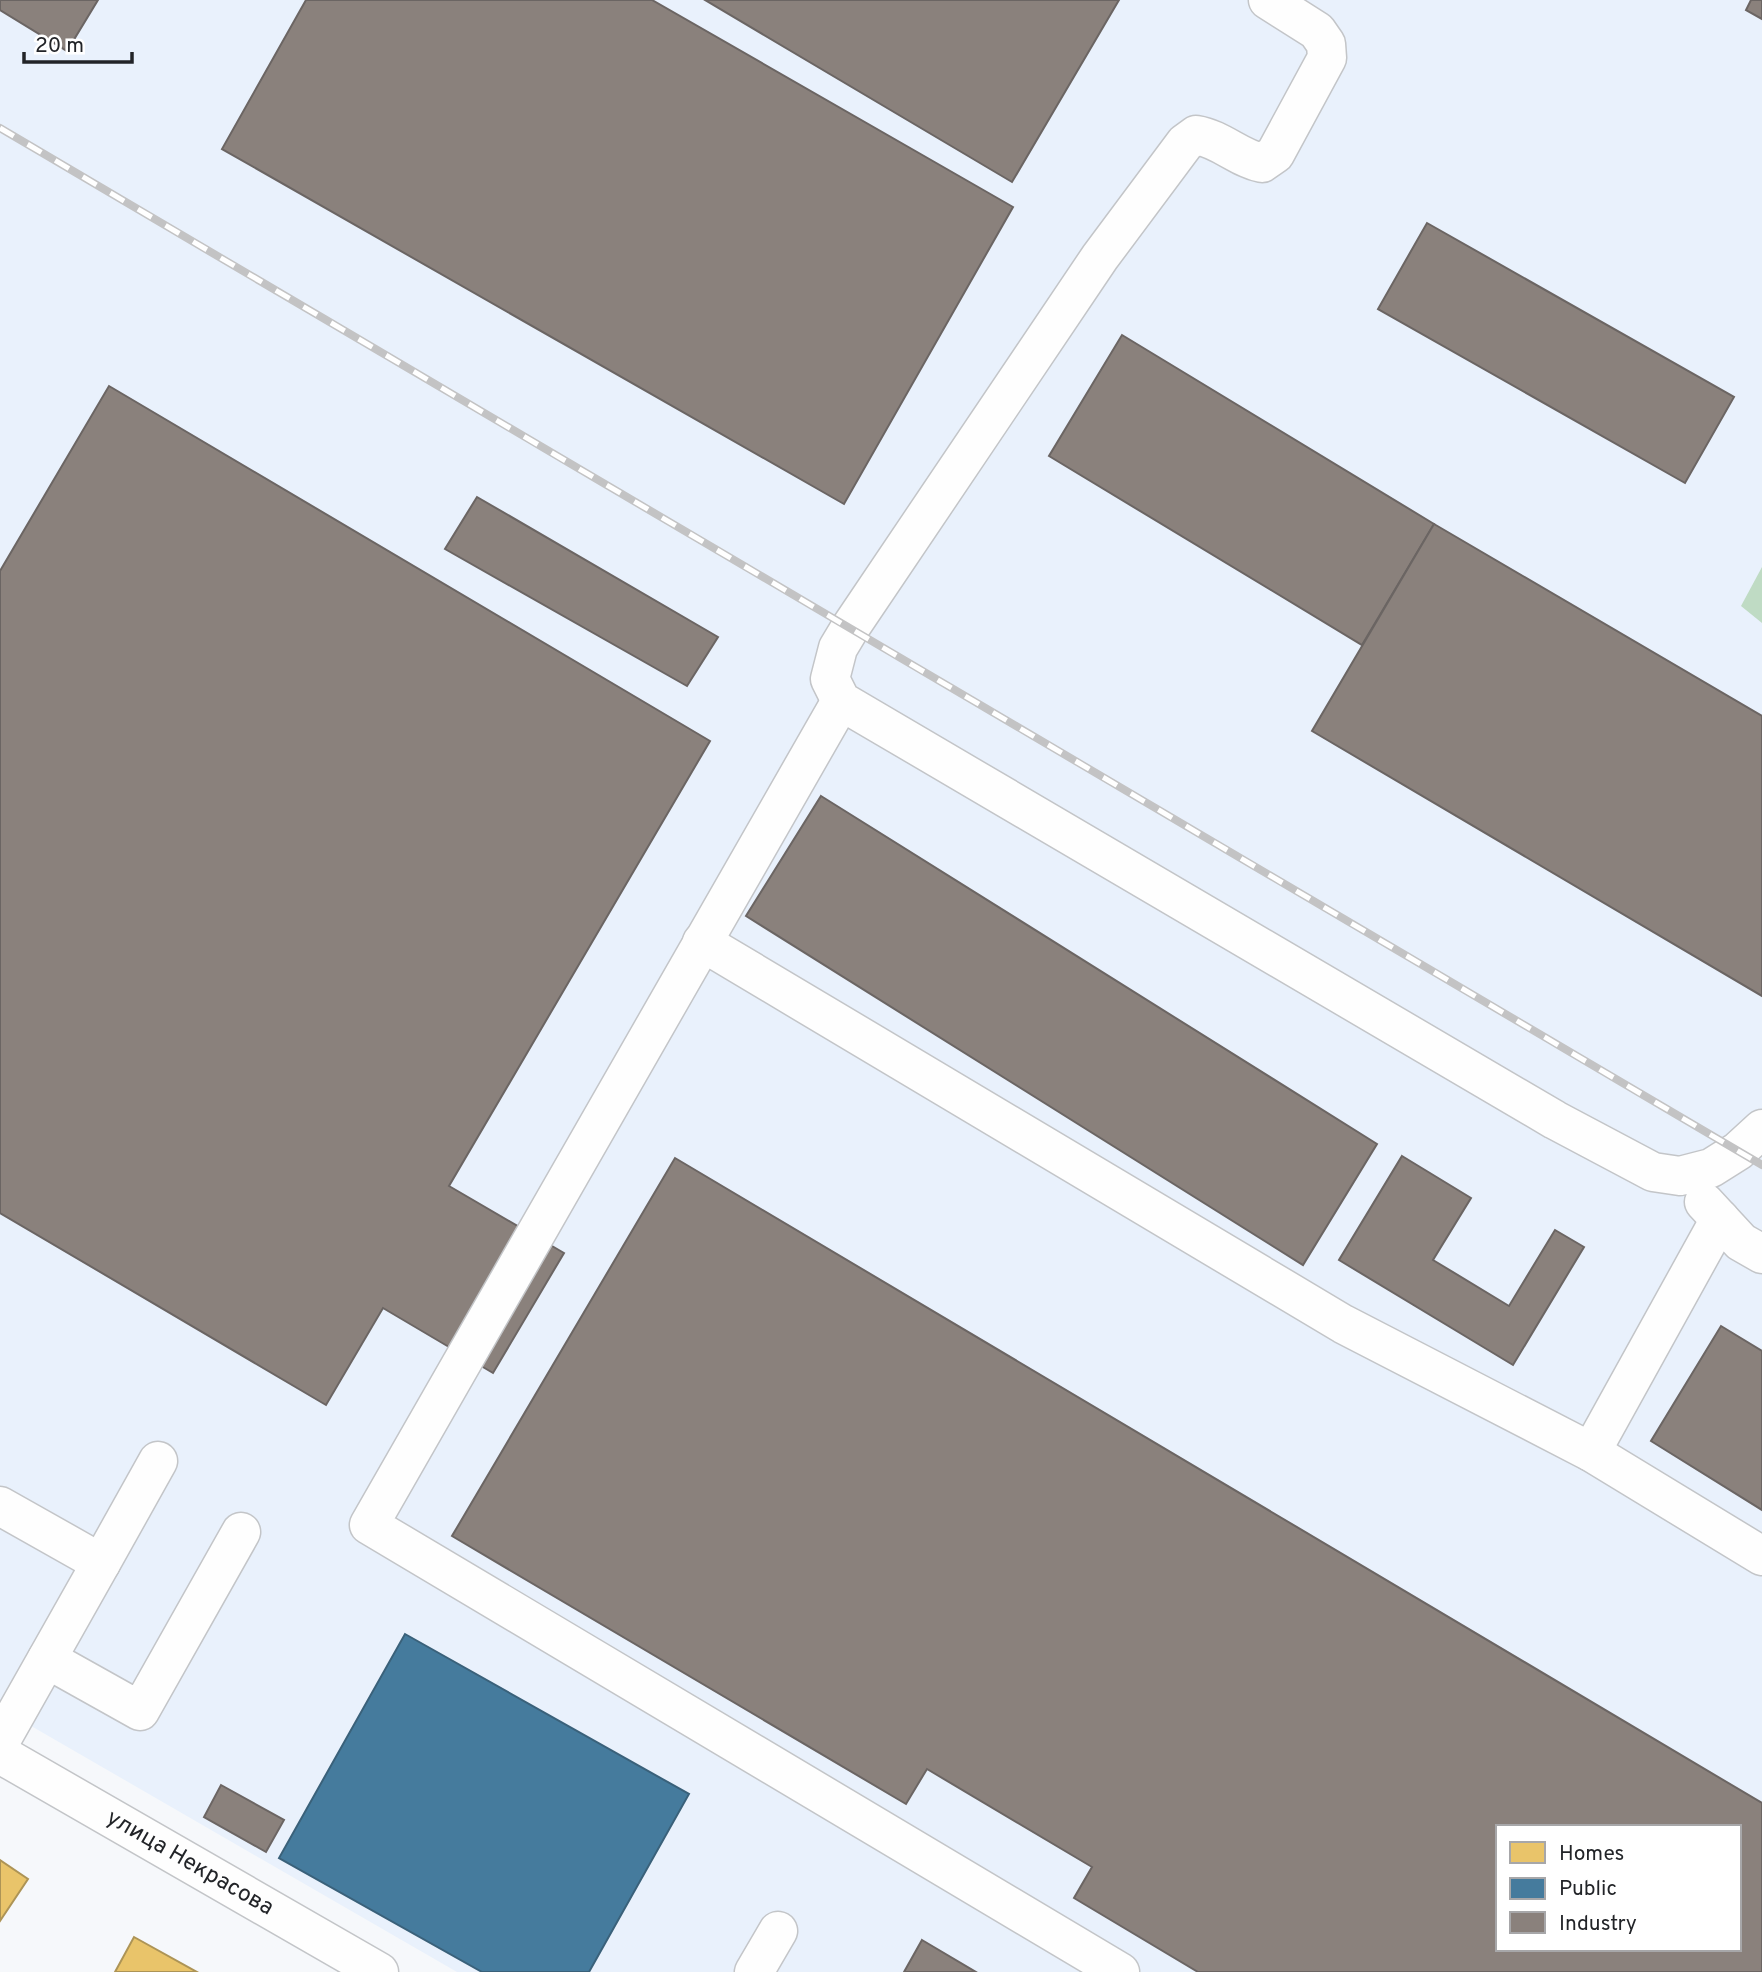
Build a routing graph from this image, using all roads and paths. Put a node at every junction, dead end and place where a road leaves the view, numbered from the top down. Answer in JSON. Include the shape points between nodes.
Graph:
{"nodes":[{"id":1,"x":1268,"y":0,"type":"edge"},
{"id":2,"x":841,"y":701,"type":"junction"},
{"id":3,"x":702,"y":942,"type":"junction"},
{"id":4,"x":1762,"y":1129,"type":"edge"},
{"id":5,"x":1680,"y":1176,"type":"junction"},
{"id":6,"x":1720,"y":1219,"type":"junction"},
{"id":7,"x":1762,"y":1254,"type":"edge"},
{"id":8,"x":1591,"y":1452,"type":"junction"},
{"id":9,"x":159,"y":1461,"type":"dead end"},
{"id":10,"x":0,"y":1506,"type":"edge"},
{"id":11,"x":241,"y":1532,"type":"dead end"},
{"id":12,"x":1762,"y":1556,"type":"edge"},
{"id":13,"x":101,"y":1563,"type":"junction"},
{"id":14,"x":47,"y":1659,"type":"junction"},
{"id":15,"x":0,"y":1742,"type":"edge"},
{"id":16,"x":0,"y":1754,"type":"edge"},
{"id":17,"x":778,"y":1931,"type":"dead end"},
{"id":18,"x":379,"y":1972,"type":"edge"},
{"id":19,"x":754,"y":1972,"type":"edge"},
{"id":20,"x":1120,"y":1972,"type":"edge"}],
"edges":[{"from":1,"to":2,"type":"street","via":[[1317,32],[1326,44],[1326,58],[1275,154],[1262,163],[1249,161],[1209,137],[1196,135],[1185,143],[1100,257],[850,628],[838,648],[830,679]]},
{"from":2,"to":3,"type":"street"},
{"from":2,"to":5,"type":"street","via":[[1555,1120],[1653,1172]]},
{"from":3,"to":8,"type":"street","via":[[1343,1324]]},
{"from":3,"to":20,"type":"street","via":[[369,1525]]},
{"from":4,"to":5,"type":"street","via":[[1711,1168]]},
{"from":5,"to":6,"type":"street"},
{"from":6,"to":7,"type":"street","via":[[1741,1242]]},
{"from":6,"to":8,"type":"street"},
{"from":8,"to":12,"type":"street"},
{"from":9,"to":13,"type":"street"},
{"from":10,"to":13,"type":"street"},
{"from":11,"to":14,"type":"street","via":[[140,1712]]},
{"from":13,"to":14,"type":"street"},
{"from":14,"to":15,"type":"street"},
{"from":16,"to":18,"type":"street","name":"улица Некрасова"},
{"from":17,"to":19,"type":"street"}]}
